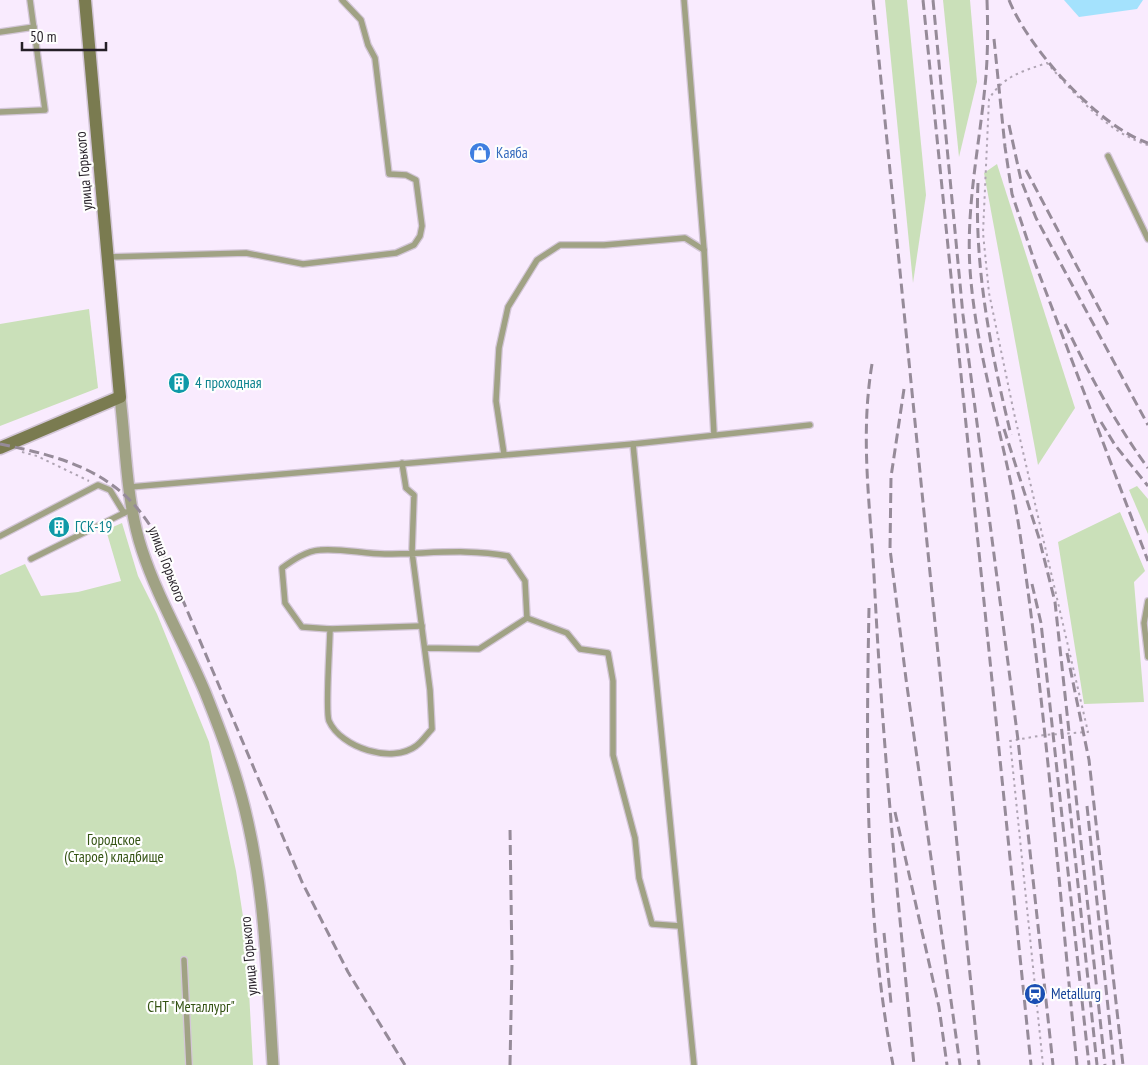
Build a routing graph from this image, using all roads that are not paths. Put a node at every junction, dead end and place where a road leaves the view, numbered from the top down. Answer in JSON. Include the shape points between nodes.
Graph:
{"nodes":[{"id":1,"x":30,"y":0,"type":"edge"},
{"id":2,"x":85,"y":0,"type":"edge"},
{"id":3,"x":342,"y":0,"type":"edge"},
{"id":4,"x":684,"y":0,"type":"edge"},
{"id":5,"x":34,"y":27,"type":"junction"},
{"id":6,"x":0,"y":32,"type":"edge"},
{"id":7,"x":0,"y":112,"type":"edge"},
{"id":8,"x":1108,"y":156,"type":"dead end"},
{"id":9,"x":1148,"y":239,"type":"edge"},
{"id":10,"x":704,"y":250,"type":"junction"},
{"id":11,"x":108,"y":257,"type":"junction"},
{"id":12,"x":120,"y":397,"type":"junction"},
{"id":13,"x":810,"y":425,"type":"dead end"},
{"id":14,"x":714,"y":434,"type":"junction"},
{"id":15,"x":633,"y":444,"type":"junction"},
{"id":16,"x":0,"y":448,"type":"edge"},
{"id":17,"x":504,"y":454,"type":"junction"},
{"id":18,"x":402,"y":463,"type":"junction"},
{"id":19,"x":130,"y":487,"type":"junction"},
{"id":20,"x":128,"y":511,"type":"junction"},
{"id":21,"x":0,"y":536,"type":"edge"},
{"id":22,"x":412,"y":552,"type":"junction"},
{"id":23,"x":31,"y":559,"type":"dead end"},
{"id":24,"x":1148,"y":601,"type":"edge"},
{"id":25,"x":528,"y":618,"type":"junction"},
{"id":26,"x":422,"y":626,"type":"junction"},
{"id":27,"x":330,"y":628,"type":"junction"},
{"id":28,"x":425,"y":648,"type":"junction"},
{"id":29,"x":1148,"y":657,"type":"edge"},
{"id":30,"x":680,"y":926,"type":"junction"},
{"id":31,"x":184,"y":960,"type":"dead end"},
{"id":32,"x":190,"y":1065,"type":"edge"},
{"id":33,"x":273,"y":1065,"type":"edge"},
{"id":34,"x":694,"y":1065,"type":"edge"}],
"edges":[{"from":1,"to":5,"type":"lane"},
{"from":2,"to":11,"type":"main road","name":"улица Горького"},
{"from":3,"to":11,"type":"lane","via":[[361,20],[375,58],[389,174],[406,175],[416,180],[422,226],[414,245],[396,253],[303,264],[246,253]]},
{"from":4,"to":10,"type":"lane"},
{"from":5,"to":6,"type":"lane"},
{"from":5,"to":7,"type":"lane","via":[[45,110]]},
{"from":8,"to":9,"type":"lane"},
{"from":10,"to":14,"type":"lane"},
{"from":10,"to":17,"type":"lane","via":[[685,238],[560,245],[537,260],[508,307],[499,348],[496,401]]},
{"from":11,"to":12,"type":"main road","name":"улица Горького"},
{"from":12,"to":16,"type":"main road"},
{"from":12,"to":19,"type":"street","name":"улица Горького"},
{"from":13,"to":14,"type":"lane"},
{"from":14,"to":15,"type":"lane"},
{"from":15,"to":17,"type":"lane"},
{"from":15,"to":30,"type":"lane"},
{"from":17,"to":18,"type":"lane"},
{"from":18,"to":19,"type":"lane"},
{"from":18,"to":22,"type":"lane","via":[[406,488],[414,495]]},
{"from":19,"to":20,"type":"street","name":"улица Горького"},
{"from":20,"to":21,"type":"lane","via":[[110,490],[98,485]]},
{"from":20,"to":23,"type":"lane"},
{"from":20,"to":33,"type":"street","name":"улица Горького","via":[[156,588],[204,691],[238,785],[257,872],[264,927]]},
{"from":22,"to":25,"type":"lane","via":[[487,552],[508,556],[524,581]]},
{"from":22,"to":26,"type":"lane"},
{"from":22,"to":27,"type":"lane","via":[[384,554],[319,550],[297,557],[282,568],[285,603],[302,627]]},
{"from":24,"to":29,"type":"lane","via":[[1144,622]]},
{"from":25,"to":28,"type":"lane","via":[[479,649]]},
{"from":25,"to":30,"type":"lane","via":[[567,632],[580,649],[608,653],[613,681],[613,755],[635,838],[639,878],[652,924]]},
{"from":26,"to":27,"type":"lane"},
{"from":26,"to":28,"type":"lane"},
{"from":27,"to":28,"type":"lane","via":[[328,720],[339,736],[370,751],[399,754],[416,746],[432,729]]},
{"from":30,"to":34,"type":"lane"},
{"from":31,"to":32,"type":"lane"}]}
